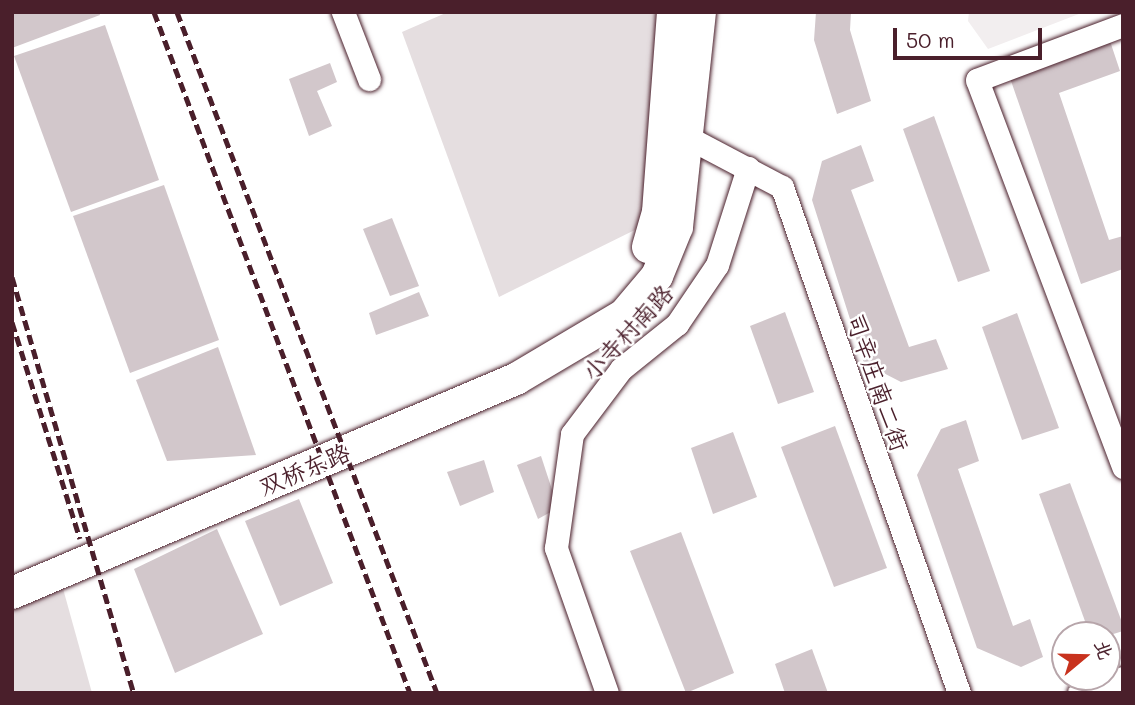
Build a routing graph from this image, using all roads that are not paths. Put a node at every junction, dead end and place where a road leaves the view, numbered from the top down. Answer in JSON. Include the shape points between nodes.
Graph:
{"nodes":[{"id":1,"x":344,"y":12,"type":"edge"},
{"id":2,"x":673,"y":12,"type":"edge"},
{"id":3,"x":700,"y":12,"type":"edge"},
{"id":4,"x":1123,"y":25,"type":"edge"},
{"id":5,"x":369,"y":79,"type":"dead end"},
{"id":6,"x":690,"y":138,"type":"junction"},
{"id":7,"x":748,"y":167,"type":"junction"},
{"id":8,"x":590,"y":335,"type":"junction"},
{"id":9,"x":1123,"y":467,"type":"edge"},
{"id":10,"x":12,"y":593,"type":"edge"},
{"id":11,"x":1123,"y":678,"type":"edge"},
{"id":12,"x":607,"y":693,"type":"edge"},
{"id":13,"x":959,"y":693,"type":"edge"},
{"id":14,"x":1079,"y":693,"type":"edge"}],
"edges":[{"from":1,"to":5,"type":"street"},
{"from":2,"to":8,"type":"street","name":"双桥东路","via":[[651,241],[636,274]]},
{"from":3,"to":6,"type":"street","name":"双桥东路"},
{"from":4,"to":9,"type":"street","via":[[977,80]]},
{"from":6,"to":7,"type":"street","name":"司辛庄南二街"},
{"from":6,"to":8,"type":"street","name":"双桥东路","via":[[677,227],[657,276],[634,306]]},
{"from":7,"to":12,"type":"street","name":"小寺村南路","via":[[717,265],[677,324],[621,369],[572,434],[556,548]]},
{"from":7,"to":13,"type":"street","name":"司辛庄南二街","via":[[782,187]]},
{"from":8,"to":10,"type":"street","name":"双桥东路","via":[[516,379]]},
{"from":11,"to":14,"type":"street"}]}
